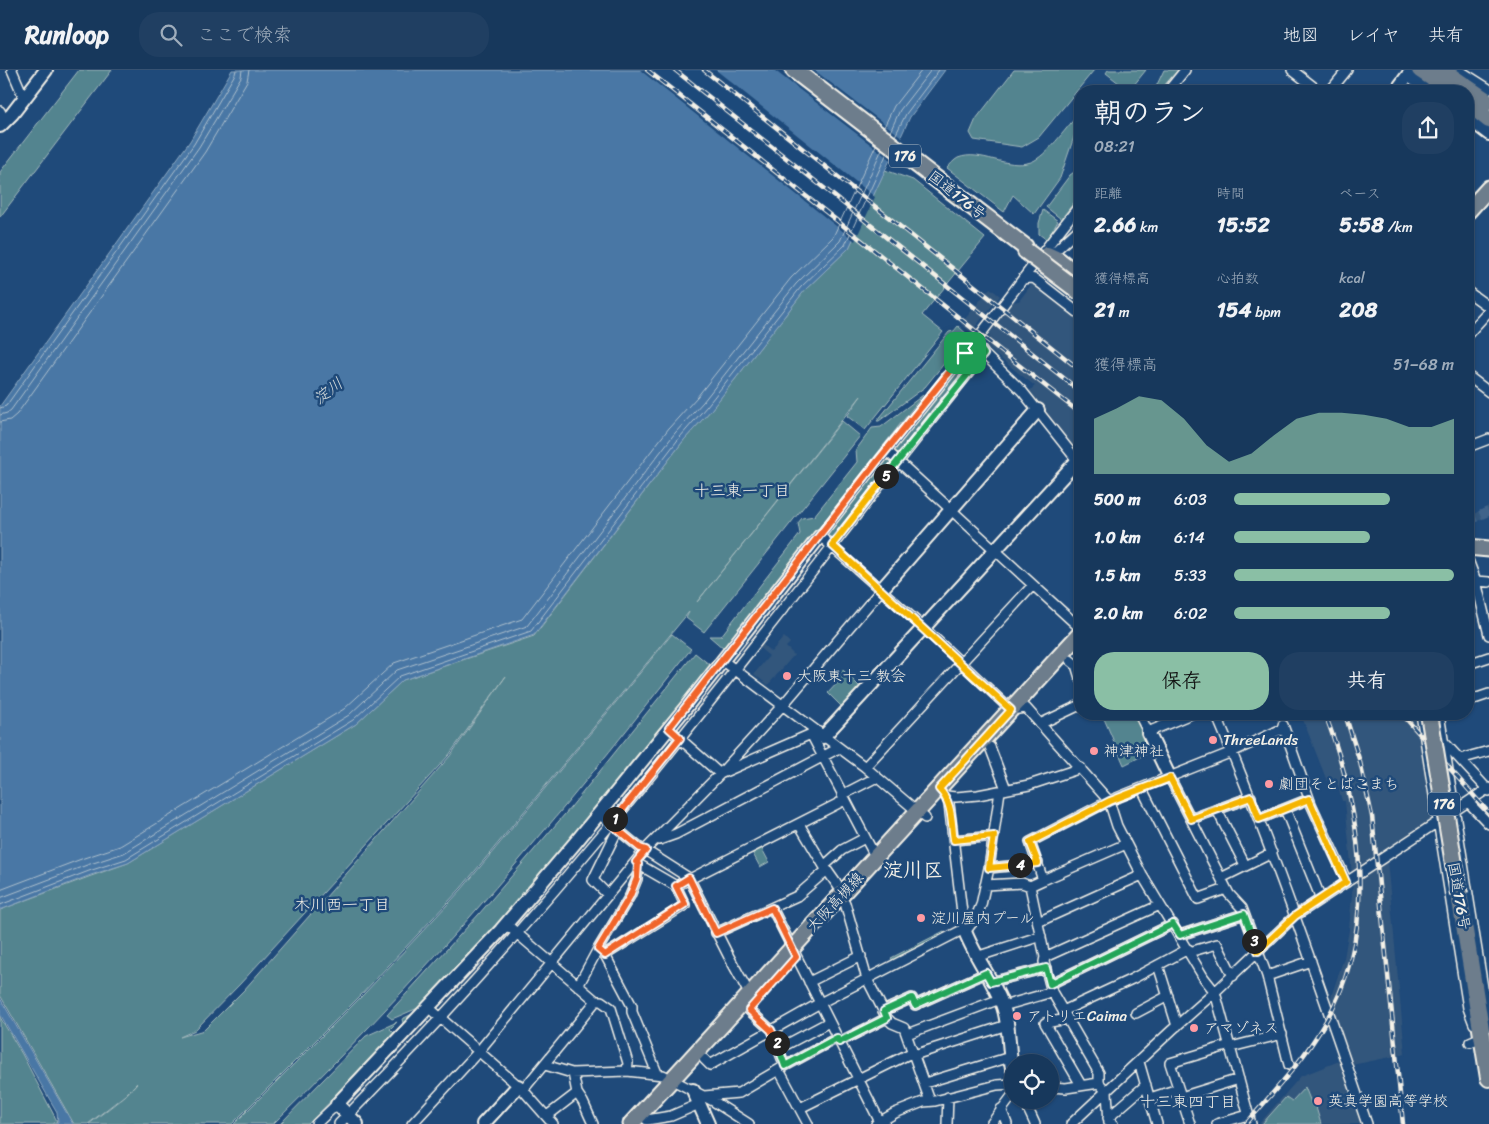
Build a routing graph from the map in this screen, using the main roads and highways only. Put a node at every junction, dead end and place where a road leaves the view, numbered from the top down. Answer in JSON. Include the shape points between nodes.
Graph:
{"nodes":[{"id":1,"x":794,"y":70,"type":"edge"},
{"id":2,"x":1442,"y":70,"type":"edge"},
{"id":3,"x":1410,"y":72,"type":"edge"},
{"id":4,"x":1438,"y":85,"type":"edge"},
{"id":5,"x":1464,"y":85,"type":"edge"},
{"id":6,"x":1474,"y":92,"type":"edge"},
{"id":7,"x":1489,"y":102,"type":"edge"},
{"id":8,"x":1474,"y":105,"type":"edge"},
{"id":9,"x":1474,"y":107,"type":"edge"},
{"id":10,"x":1489,"y":112,"type":"edge"},
{"id":11,"x":1489,"y":120,"type":"edge"},
{"id":12,"x":1489,"y":188,"type":"edge"},
{"id":13,"x":1489,"y":201,"type":"edge"},
{"id":14,"x":1474,"y":207,"type":"edge"},
{"id":15,"x":1474,"y":210,"type":"edge"},
{"id":16,"x":1025,"y":246,"type":"junction"},
{"id":17,"x":1074,"y":273,"type":"edge"},
{"id":18,"x":1074,"y":287,"type":"edge"},
{"id":19,"x":1474,"y":548,"type":"edge"},
{"id":20,"x":1489,"y":549,"type":"edge"},
{"id":21,"x":1074,"y":641,"type":"edge"},
{"id":22,"x":1074,"y":659,"type":"edge"},
{"id":23,"x":1019,"y":709,"type":"junction"},
{"id":24,"x":1430,"y":720,"type":"edge"},
{"id":25,"x":942,"y":792,"type":"junction"},
{"id":26,"x":922,"y":815,"type":"junction"},
{"id":27,"x":844,"y":898,"type":"junction"},
{"id":28,"x":750,"y":1003,"type":"junction"},
{"id":29,"x":1484,"y":1033,"type":"edge"},
{"id":30,"x":1489,"y":1078,"type":"edge"},
{"id":31,"x":690,"y":1091,"type":"junction"},
{"id":32,"x":645,"y":1122,"type":"edge"},
{"id":33,"x":631,"y":1124,"type":"edge"}],
"edges":[{"from":1,"to":16,"type":"highway","name":"国道176号","number":"176"},
{"from":2,"to":5,"type":"highway"},
{"from":3,"to":4,"type":"highway"},
{"from":6,"to":7,"type":"highway"},
{"from":8,"to":10,"type":"highway"},
{"from":9,"to":11,"type":"highway"},
{"from":12,"to":14,"type":"main road"},
{"from":13,"to":15,"type":"main road"},
{"from":16,"to":17,"type":"highway","name":"国道176号","number":"176","via":[[1053,258]]},
{"from":16,"to":18,"type":"highway","name":"国道176号","number":"176","bridge":true},
{"from":19,"to":20,"type":"main road"},
{"from":21,"to":23,"type":"main road","name":"大阪高槻線"},
{"from":22,"to":23,"type":"main road","name":"大阪高槻線"},
{"from":23,"to":25,"type":"main road","name":"大阪高槻線"},
{"from":23,"to":25,"type":"main road","name":"大阪高槻線","via":[[990,748]]},
{"from":24,"to":29,"type":"highway","name":"国道176号","number":"176","bridge":true},
{"from":25,"to":26,"type":"main road","name":"大阪高槻線"},
{"from":26,"to":27,"type":"main road","name":"大阪高槻線"},
{"from":26,"to":27,"type":"main road","name":"大阪高槻線","via":[[876,858]]},
{"from":27,"to":28,"type":"main road","name":"大阪高槻線"},
{"from":28,"to":31,"type":"main road","name":"大阪高槻線"},
{"from":28,"to":31,"type":"main road","name":"大阪高槻線","via":[[704,1059]]},
{"from":29,"to":30,"type":"highway","name":"国道176号","number":"176"},
{"from":31,"to":32,"type":"main road","name":"大阪高槻線"},
{"from":31,"to":33,"type":"main road","name":"大阪高槻線"}]}
